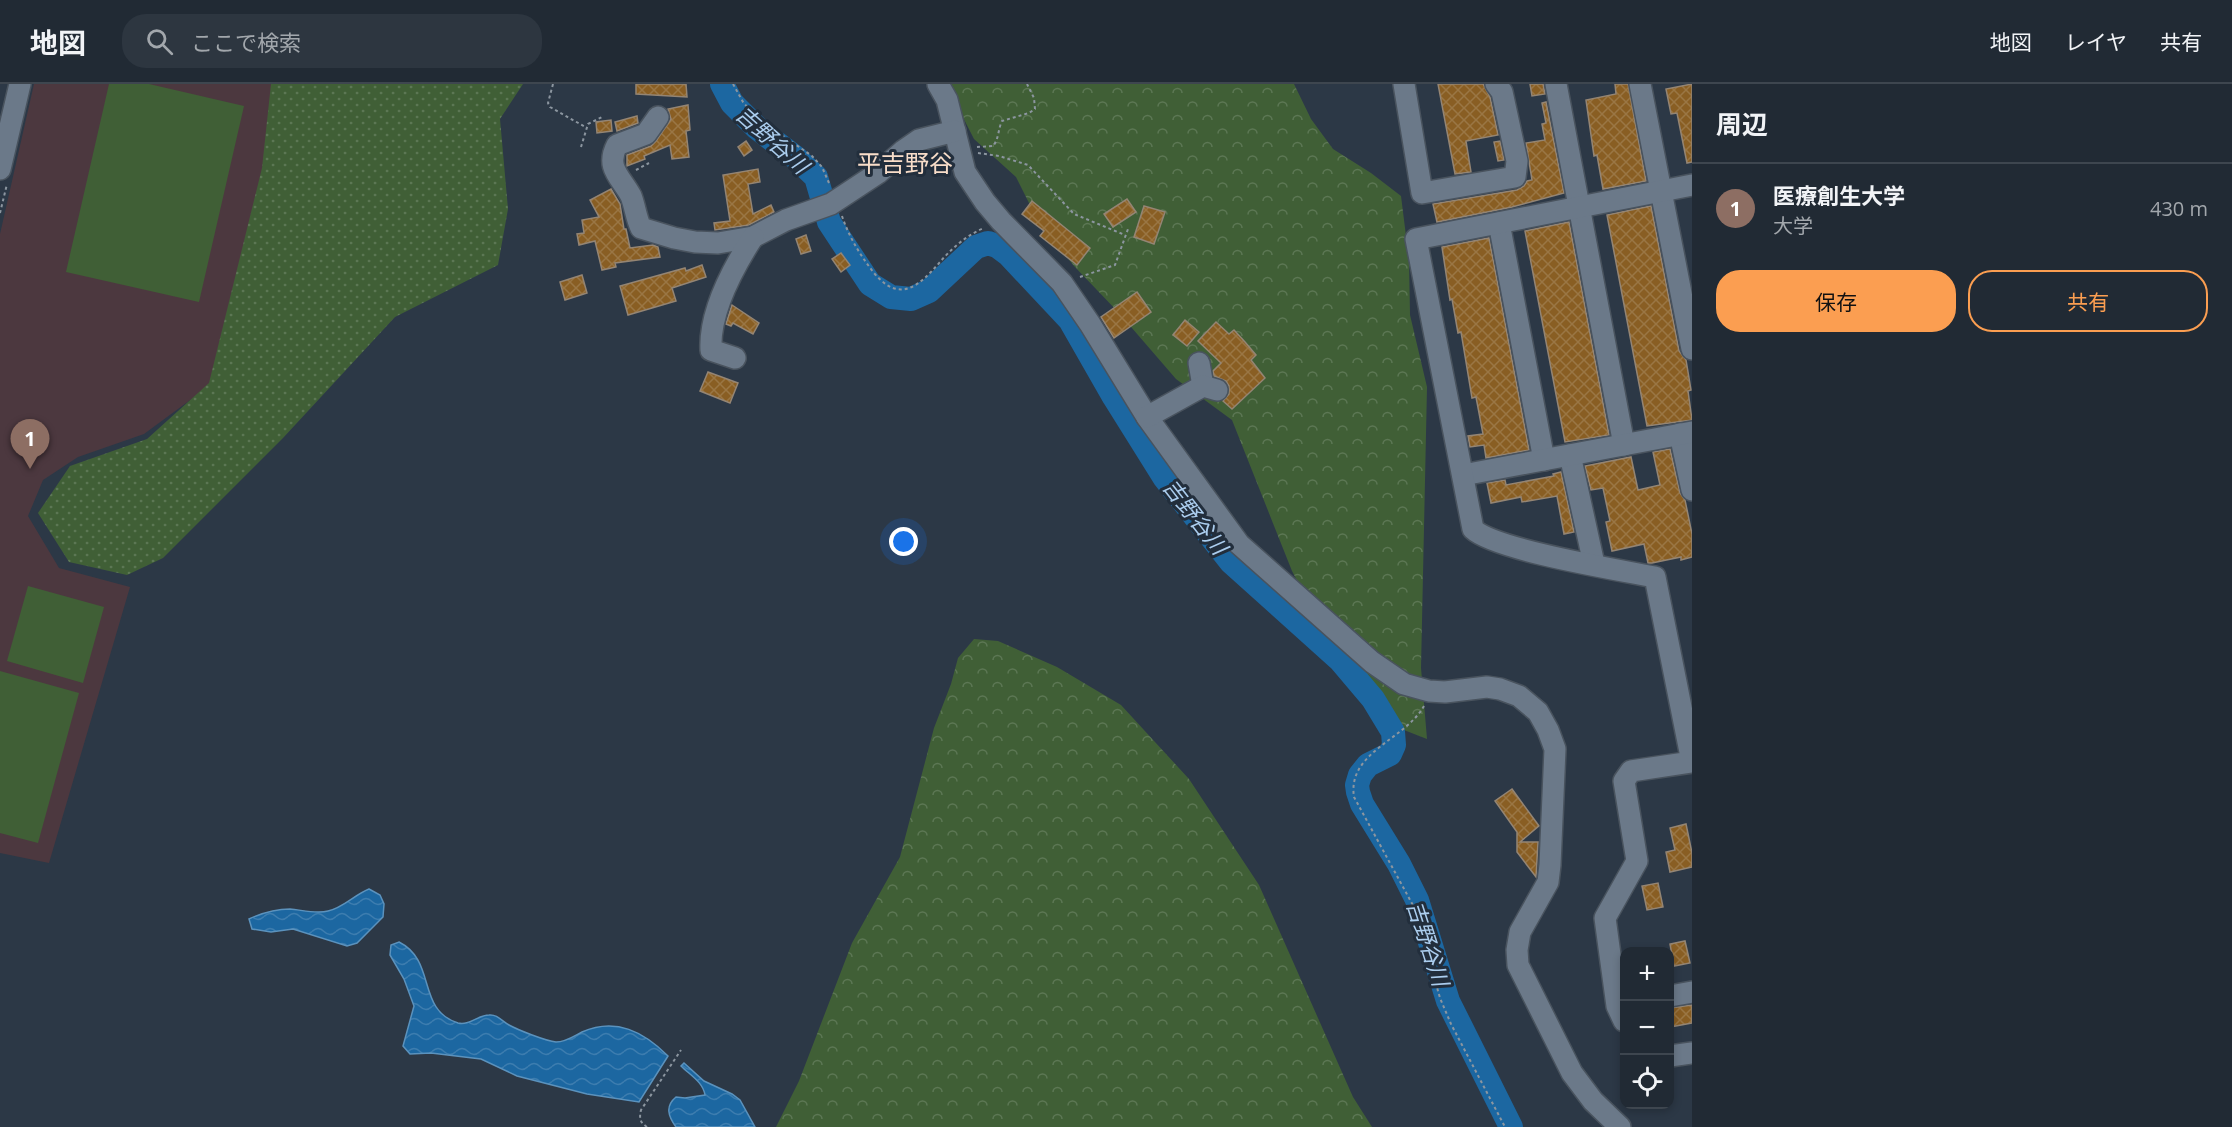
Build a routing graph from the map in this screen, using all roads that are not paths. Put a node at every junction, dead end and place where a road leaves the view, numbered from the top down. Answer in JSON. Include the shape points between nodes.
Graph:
{"nodes":[{"id":1,"x":20,"y":84,"type":"edge"},
{"id":2,"x":938,"y":84,"type":"edge"},
{"id":3,"x":1404,"y":84,"type":"edge"},
{"id":4,"x":1496,"y":84,"type":"edge"},
{"id":5,"x":1556,"y":84,"type":"edge"},
{"id":6,"x":1640,"y":84,"type":"edge"},
{"id":7,"x":658,"y":117,"type":"dead end"},
{"id":8,"x":955,"y":131,"type":"junction"},
{"id":9,"x":0,"y":169,"type":"edge"},
{"id":10,"x":1692,"y":185,"type":"edge"},
{"id":11,"x":1662,"y":191,"type":"junction"},
{"id":12,"x":1580,"y":207,"type":"junction"},
{"id":13,"x":1499,"y":223,"type":"junction"},
{"id":14,"x":753,"y":237,"type":"junction"},
{"id":15,"x":1692,"y":349,"type":"edge"},
{"id":16,"x":735,"y":358,"type":"dead end"},
{"id":17,"x":1199,"y":363,"type":"dead end"},
{"id":18,"x":1147,"y":417,"type":"junction"},
{"id":19,"x":1686,"y":433,"type":"edge"},
{"id":20,"x":1624,"y":445,"type":"junction"},
{"id":21,"x":1570,"y":455,"type":"junction"},
{"id":22,"x":1545,"y":460,"type":"junction"},
{"id":23,"x":1463,"y":475,"type":"junction"},
{"id":24,"x":1692,"y":490,"type":"edge"},
{"id":25,"x":1594,"y":564,"type":"junction"},
{"id":26,"x":1687,"y":709,"type":"edge"},
{"id":27,"x":1692,"y":992,"type":"edge"},
{"id":28,"x":1674,"y":995,"type":"edge"},
{"id":29,"x":1620,"y":1001,"type":"edge"},
{"id":30,"x":1692,"y":1053,"type":"edge"},
{"id":31,"x":1674,"y":1055,"type":"edge"},
{"id":32,"x":1620,"y":1127,"type":"edge"}],
"edges":[{"from":1,"to":9,"type":"street"},
{"from":2,"to":8,"type":"street","via":[[947,100]]},
{"from":3,"to":4,"type":"street","via":[[1422,193],[1515,177],[1517,161],[1502,92]]},
{"from":5,"to":12,"type":"street"},
{"from":6,"to":11,"type":"street"},
{"from":7,"to":14,"type":"street","via":[[646,134],[617,145],[611,159],[631,197],[641,228],[694,242],[718,243]]},
{"from":8,"to":14,"type":"street","via":[[919,140],[878,173],[829,204]]},
{"from":8,"to":18,"type":"street","via":[[965,172],[985,202],[1062,283]]},
{"from":10,"to":11,"type":"street"},
{"from":11,"to":12,"type":"street"},
{"from":11,"to":15,"type":"street"},
{"from":12,"to":13,"type":"street"},
{"from":12,"to":20,"type":"street"},
{"from":13,"to":22,"type":"street"},
{"from":13,"to":23,"type":"street","via":[[1416,239]]},
{"from":14,"to":16,"type":"street","via":[[733,270],[710,335],[711,350]]},
{"from":17,"to":18,"type":"street","via":[[1210,388]]},
{"from":18,"to":32,"type":"street","via":[[1239,544],[1372,662],[1404,684],[1445,692],[1500,689],[1519,696],[1538,712],[1555,749],[1550,865],[1548,882],[1520,932],[1518,965],[1572,1073]]},
{"from":19,"to":20,"type":"street"},
{"from":19,"to":24,"type":"street"},
{"from":20,"to":21,"type":"street"},
{"from":21,"to":22,"type":"street"},
{"from":21,"to":25,"type":"street"},
{"from":22,"to":23,"type":"street"},
{"from":23,"to":25,"type":"street","via":[[1473,529],[1480,536]]},
{"from":25,"to":26,"type":"street","via":[[1655,577]]},
{"from":26,"to":29,"type":"street","via":[[1692,762],[1631,771],[1623,782],[1637,861],[1605,918]]},
{"from":27,"to":28,"type":"street"},
{"from":30,"to":31,"type":"street"}]}
